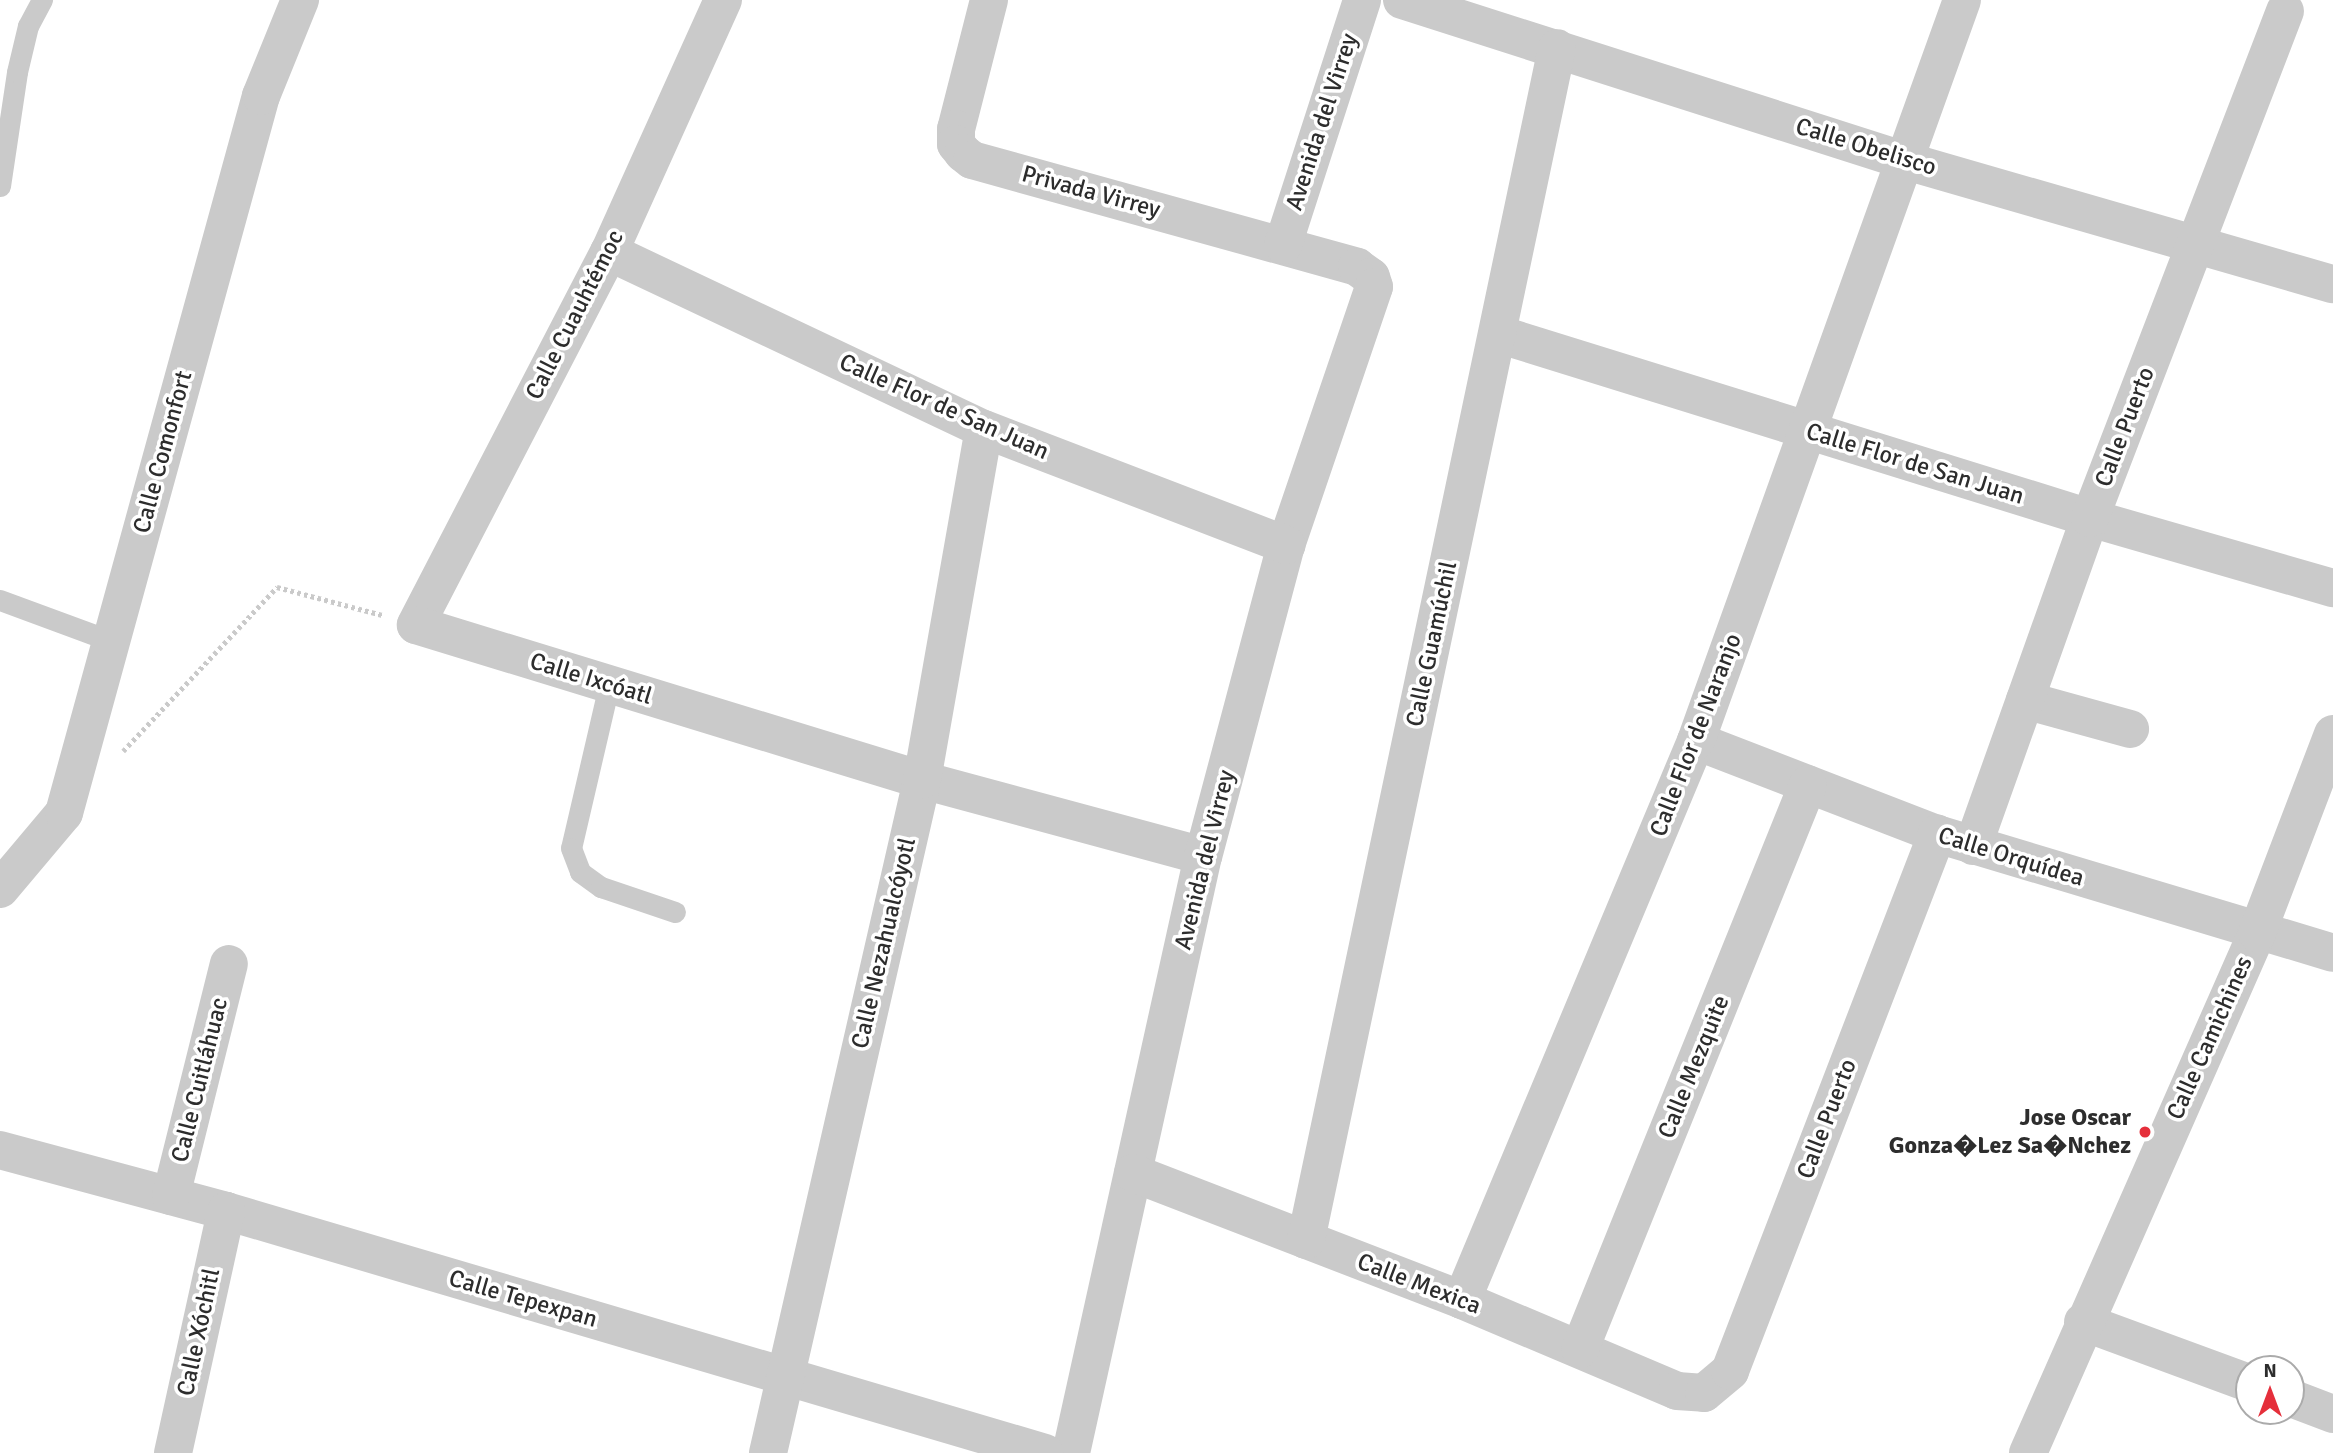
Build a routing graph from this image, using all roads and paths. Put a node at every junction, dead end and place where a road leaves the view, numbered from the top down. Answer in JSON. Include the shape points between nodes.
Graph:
{"nodes":[{"id":1,"x":42,"y":0,"type":"edge"},
{"id":2,"x":300,"y":0,"type":"edge"},
{"id":3,"x":723,"y":0,"type":"edge"},
{"id":4,"x":989,"y":0,"type":"edge"},
{"id":5,"x":1362,"y":0,"type":"edge"},
{"id":6,"x":1402,"y":0,"type":"edge"},
{"id":7,"x":1962,"y":0,"type":"edge"},
{"id":8,"x":2285,"y":12,"type":"dead end"},
{"id":9,"x":1557,"y":48,"type":"junction"},
{"id":10,"x":1906,"y":160,"type":"junction"},
{"id":11,"x":0,"y":186,"type":"edge"},
{"id":12,"x":2196,"y":244,"type":"junction"},
{"id":13,"x":1283,"y":245,"type":"junction"},
{"id":14,"x":609,"y":252,"type":"junction"},
{"id":15,"x":1371,"y":277,"type":"joint"},
{"id":16,"x":2333,"y":284,"type":"edge"},
{"id":17,"x":1498,"y":334,"type":"junction"},
{"id":18,"x":984,"y":429,"type":"junction"},
{"id":19,"x":1809,"y":431,"type":"junction"},
{"id":20,"x":2090,"y":518,"type":"junction"},
{"id":21,"x":1286,"y":545,"type":"junction"},
{"id":22,"x":2333,"y":588,"type":"edge"},
{"id":23,"x":0,"y":600,"type":"edge"},
{"id":24,"x":416,"y":625,"type":"junction"},
{"id":25,"x":111,"y":641,"type":"junction"},
{"id":26,"x":609,"y":685,"type":"junction"},
{"id":27,"x":2025,"y":699,"type":"junction"},
{"id":28,"x":2130,"y":729,"type":"dead end"},
{"id":29,"x":2333,"y":734,"type":"edge"},
{"id":30,"x":1696,"y":741,"type":"junction"},
{"id":31,"x":120,"y":754,"type":"dead end"},
{"id":32,"x":922,"y":780,"type":"junction"},
{"id":33,"x":1808,"y":784,"type":"junction"},
{"id":34,"x":1937,"y":834,"type":"junction"},
{"id":35,"x":1973,"y":846,"type":"junction"},
{"id":36,"x":1203,"y":856,"type":"junction"},
{"id":37,"x":0,"y":889,"type":"edge"},
{"id":38,"x":675,"y":912,"type":"dead end"},
{"id":39,"x":2257,"y":933,"type":"junction"},
{"id":40,"x":2333,"y":953,"type":"edge"},
{"id":41,"x":229,"y":964,"type":"dead end"},
{"id":42,"x":0,"y":1150,"type":"edge"},
{"id":43,"x":1133,"y":1173,"type":"junction"},
{"id":44,"x":172,"y":1196,"type":"junction"},
{"id":45,"x":226,"y":1211,"type":"junction"},
{"id":46,"x":1306,"y":1240,"type":"junction"},
{"id":47,"x":1462,"y":1300,"type":"junction"},
{"id":48,"x":2083,"y":1322,"type":"junction"},
{"id":49,"x":1580,"y":1349,"type":"junction"},
{"id":50,"x":785,"y":1376,"type":"junction"},
{"id":51,"x":2235,"y":1378,"type":"edge"},
{"id":52,"x":1704,"y":1393,"type":"joint"},
{"id":53,"x":2305,"y":1403,"type":"edge"},
{"id":54,"x":2333,"y":1414,"type":"edge"},
{"id":55,"x":173,"y":1453,"type":"edge"},
{"id":56,"x":768,"y":1453,"type":"edge"},
{"id":57,"x":1045,"y":1453,"type":"edge"},
{"id":58,"x":1071,"y":1453,"type":"edge"},
{"id":59,"x":2028,"y":1453,"type":"edge"}],
"edges":[{"from":1,"to":11,"type":"lane","via":[[28,26],[17,72]]},
{"from":2,"to":25,"type":"street","name":"Calle Comonfort","via":[[261,96]]},
{"from":3,"to":14,"type":"street","name":"Calle Cuauhtémoc"},
{"from":4,"to":13,"type":"street","name":"Privada Virrey","via":[[956,130],[956,144],[962,153],[972,160]]},
{"from":5,"to":13,"type":"street","name":"Avenida del Virrey"},
{"from":6,"to":9,"type":"street","name":"Calle Obelisco"},
{"from":7,"to":10,"type":"street","name":"Calle Flor de Naranjo"},
{"from":8,"to":12,"type":"street","name":"Calle Puerto"},
{"from":9,"to":10,"type":"street","name":"Calle Obelisco"},
{"from":9,"to":17,"type":"street","name":"Calle Guamúchil"},
{"from":10,"to":12,"type":"street","name":"Calle Obelisco"},
{"from":10,"to":19,"type":"street","name":"Calle Flor de Naranjo"},
{"from":12,"to":16,"type":"street","name":"Calle Obelisco"},
{"from":12,"to":20,"type":"street","name":"Calle Puerto"},
{"from":13,"to":15,"type":"street","name":"Privada Virrey","via":[[1357,267]]},
{"from":14,"to":18,"type":"street","name":"Calle Flor de San Juan"},
{"from":14,"to":24,"type":"street","name":"Calle Cuauhtémoc"},
{"from":15,"to":21,"type":"street","name":"Avenida del Virrey","via":[[1373,300]]},
{"from":17,"to":19,"type":"street","name":"Calle Flor de San Juan"},
{"from":17,"to":46,"type":"street","name":"Calle Guamúchil"},
{"from":18,"to":21,"type":"street","name":"Calle Flor de San Juan"},
{"from":18,"to":32,"type":"street","name":"Calle Nezahualcóyotl"},
{"from":19,"to":20,"type":"street","name":"Calle Flor de San Juan"},
{"from":19,"to":30,"type":"street","name":"Calle Flor de Naranjo"},
{"from":20,"to":22,"type":"street","name":"Calle Flor de San Juan"},
{"from":20,"to":27,"type":"street","name":"Calle Puerto"},
{"from":21,"to":36,"type":"street","name":"Avenida del Virrey"},
{"from":23,"to":25,"type":"lane"},
{"from":24,"to":26,"type":"street","name":"Calle Ixcóatl"},
{"from":24,"to":31,"type":"path","via":[[277,587]]},
{"from":25,"to":37,"type":"street","name":"Calle Comonfort","via":[[64,813]]},
{"from":26,"to":32,"type":"street","name":"Calle Ixcóatl"},
{"from":26,"to":38,"type":"lane","via":[[571,848],[580,872],[601,887]]},
{"from":27,"to":28,"type":"street"},
{"from":27,"to":35,"type":"street","name":"Calle Puerto"},
{"from":29,"to":39,"type":"street","name":"Calle Camichines"},
{"from":30,"to":33,"type":"street","name":"Calle Orquídea"},
{"from":30,"to":47,"type":"street","name":"Calle Flor de Naranjo"},
{"from":32,"to":36,"type":"street","name":"Calle Ixcóatl"},
{"from":32,"to":50,"type":"street","name":"Calle Nezahualcóyotl"},
{"from":33,"to":34,"type":"street","name":"Calle Orquídea"},
{"from":33,"to":49,"type":"street","name":"Calle Mezquite"},
{"from":34,"to":35,"type":"street","name":"Calle Orquídea"},
{"from":34,"to":52,"type":"street","name":"Calle Puerto","via":[[1730,1371]]},
{"from":35,"to":39,"type":"street","name":"Calle Orquídea"},
{"from":36,"to":43,"type":"street","name":"Avenida del Virrey"},
{"from":39,"to":40,"type":"street","name":"Calle Orquídea"},
{"from":39,"to":48,"type":"street","name":"Calle Camichines"},
{"from":41,"to":44,"type":"street","name":"Calle Cuitláhuac"},
{"from":42,"to":44,"type":"street","name":"Calle Tepexpan"},
{"from":43,"to":46,"type":"street","name":"Calle Mexica"},
{"from":43,"to":58,"type":"street","name":"Avenida del Virrey"},
{"from":44,"to":45,"type":"street","name":"Calle Tepexpan"},
{"from":45,"to":50,"type":"street","name":"Calle Tepexpan"},
{"from":45,"to":55,"type":"street","name":"Calle Xóchitl"},
{"from":46,"to":47,"type":"street","name":"Calle Mexica"},
{"from":47,"to":49,"type":"street","name":"Calle Mexica"},
{"from":48,"to":51,"type":"street"},
{"from":48,"to":59,"type":"street","name":"Calle Camichines"},
{"from":49,"to":52,"type":"street","name":"Calle Mexica","via":[[1677,1391]]},
{"from":50,"to":56,"type":"street","name":"Calle Nezahualcóyotl"},
{"from":50,"to":57,"type":"street","name":"Calle Tepexpan"},
{"from":53,"to":54,"type":"street"}]}
